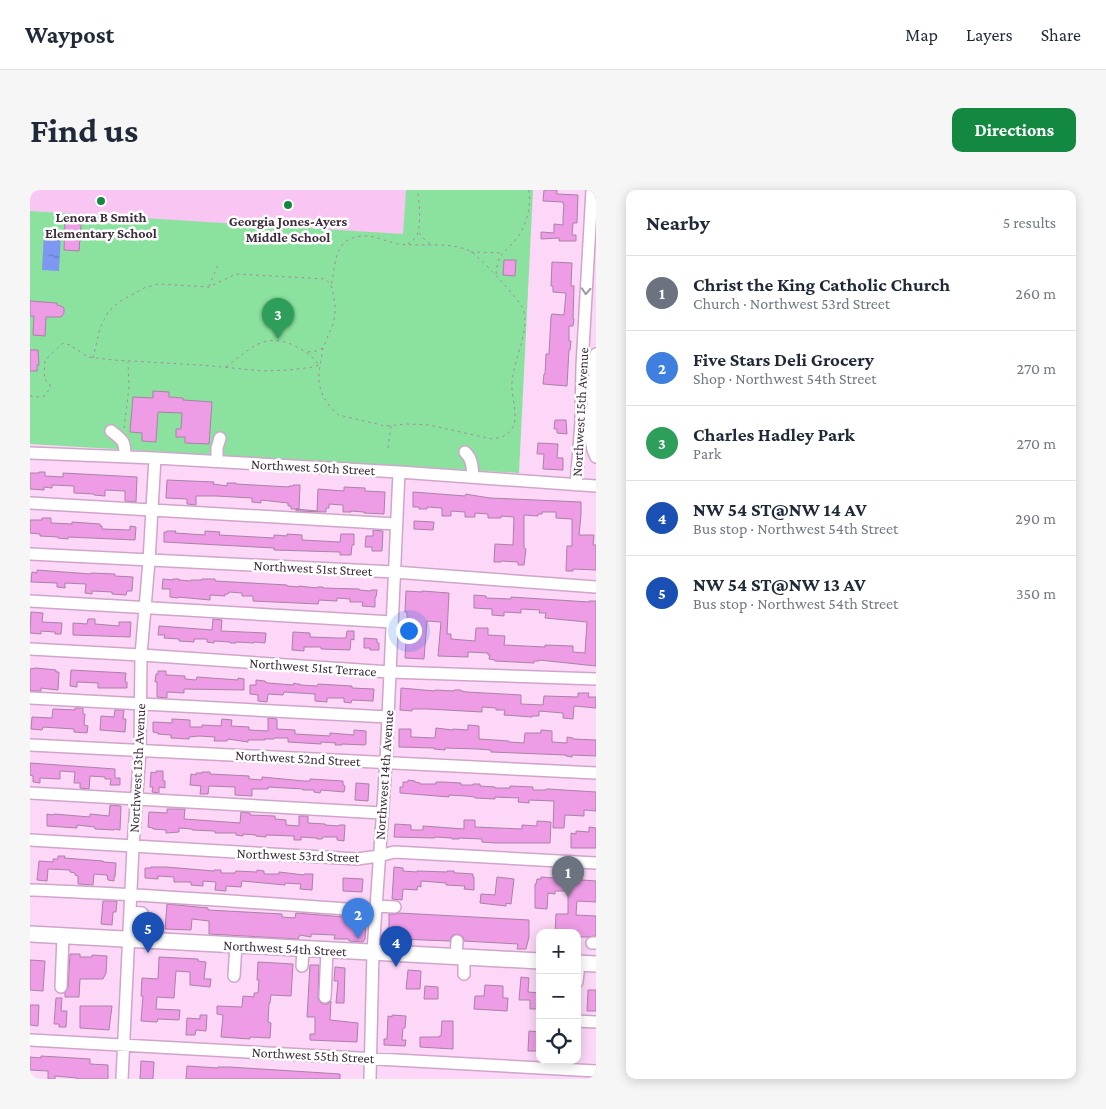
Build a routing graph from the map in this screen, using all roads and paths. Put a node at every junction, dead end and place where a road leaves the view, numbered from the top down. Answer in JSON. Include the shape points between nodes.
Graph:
{"nodes":[{"id":1,"x":417,"y":190,"type":"edge"},
{"id":2,"x":529,"y":190,"type":"edge"},
{"id":3,"x":592,"y":190,"type":"edge"},
{"id":4,"x":418,"y":232,"type":"junction"},
{"id":5,"x":408,"y":244,"type":"junction"},
{"id":6,"x":431,"y":244,"type":"junction"},
{"id":7,"x":592,"y":245,"type":"edge"},
{"id":8,"x":471,"y":252,"type":"junction"},
{"id":9,"x":503,"y":252,"type":"junction"},
{"id":10,"x":218,"y":265,"type":"dead end"},
{"id":11,"x":495,"y":276,"type":"junction"},
{"id":12,"x":331,"y":286,"type":"junction"},
{"id":13,"x":209,"y":287,"type":"junction"},
{"id":14,"x":590,"y":315,"type":"edge"},
{"id":15,"x":324,"y":347,"type":"junction"},
{"id":16,"x":307,"y":352,"type":"junction"},
{"id":17,"x":596,"y":354,"type":"edge"},
{"id":18,"x":93,"y":358,"type":"junction"},
{"id":19,"x":596,"y":358,"type":"edge"},
{"id":20,"x":128,"y":361,"type":"junction"},
{"id":21,"x":582,"y":362,"type":"junction"},
{"id":22,"x":320,"y":365,"type":"junction"},
{"id":23,"x":226,"y":367,"type":"junction"},
{"id":24,"x":596,"y":367,"type":"edge"},
{"id":25,"x":30,"y":396,"type":"edge"},
{"id":26,"x":391,"y":426,"type":"junction"},
{"id":27,"x":111,"y":431,"type":"dead end"},
{"id":28,"x":585,"y":436,"type":"junction"},
{"id":29,"x":122,"y":438,"type":"junction"},
{"id":30,"x":220,"y":438,"type":"dead end"},
{"id":31,"x":388,"y":448,"type":"dead end"},
{"id":32,"x":465,"y":452,"type":"dead end"},
{"id":33,"x":30,"y":453,"type":"edge"},
{"id":34,"x":125,"y":456,"type":"junction"},
{"id":35,"x":596,"y":456,"type":"edge"},
{"id":36,"x":155,"y":458,"type":"junction"},
{"id":37,"x":217,"y":461,"type":"junction"},
{"id":38,"x":399,"y":472,"type":"junction"},
{"id":39,"x":473,"y":477,"type":"junction"},
{"id":40,"x":576,"y":485,"type":"junction"},
{"id":41,"x":596,"y":486,"type":"edge"},
{"id":42,"x":30,"y":503,"type":"edge"},
{"id":43,"x":152,"y":510,"type":"junction"},
{"id":44,"x":396,"y":524,"type":"junction"},
{"id":45,"x":30,"y":554,"type":"edge"},
{"id":46,"x":149,"y":561,"type":"junction"},
{"id":47,"x":394,"y":572,"type":"junction"},
{"id":48,"x":596,"y":587,"type":"edge"},
{"id":49,"x":30,"y":601,"type":"edge"},
{"id":50,"x":145,"y":608,"type":"junction"},
{"id":51,"x":392,"y":622,"type":"junction"},
{"id":52,"x":30,"y":649,"type":"edge"},
{"id":53,"x":141,"y":655,"type":"junction"},
{"id":54,"x":390,"y":672,"type":"junction"},
{"id":55,"x":596,"y":679,"type":"edge"},
{"id":56,"x":30,"y":698,"type":"edge"},
{"id":57,"x":140,"y":704,"type":"junction"},
{"id":58,"x":388,"y":717,"type":"junction"},
{"id":59,"x":30,"y":745,"type":"edge"},
{"id":60,"x":140,"y":751,"type":"junction"},
{"id":61,"x":386,"y":762,"type":"junction"},
{"id":62,"x":596,"y":773,"type":"edge"},
{"id":63,"x":30,"y":793,"type":"edge"},
{"id":64,"x":136,"y":799,"type":"junction"},
{"id":65,"x":382,"y":813,"type":"junction"},
{"id":66,"x":30,"y":840,"type":"edge"},
{"id":67,"x":133,"y":846,"type":"junction"},
{"id":68,"x":379,"y":856,"type":"junction"},
{"id":69,"x":596,"y":863,"type":"edge"},
{"id":70,"x":30,"y":890,"type":"edge"},
{"id":71,"x":131,"y":895,"type":"junction"},
{"id":72,"x":395,"y":907,"type":"dead end"},
{"id":73,"x":376,"y":909,"type":"junction"},
{"id":74,"x":130,"y":912,"type":"junction"},
{"id":75,"x":142,"y":913,"type":"dead end"},
{"id":76,"x":30,"y":934,"type":"edge"},
{"id":77,"x":63,"y":936,"type":"junction"},
{"id":78,"x":128,"y":939,"type":"junction"},
{"id":79,"x":457,"y":941,"type":"dead end"},
{"id":80,"x":236,"y":945,"type":"junction"},
{"id":81,"x":302,"y":949,"type":"junction"},
{"id":82,"x":327,"y":950,"type":"junction"},
{"id":83,"x":373,"y":952,"type":"junction"},
{"id":84,"x":460,"y":957,"type":"junction"},
{"id":85,"x":536,"y":961,"type":"edge"},
{"id":86,"x":581,"y":963,"type":"edge"},
{"id":87,"x":596,"y":964,"type":"edge"},
{"id":88,"x":302,"y":966,"type":"dead end"},
{"id":89,"x":464,"y":974,"type":"dead end"},
{"id":90,"x":234,"y":976,"type":"dead end"},
{"id":91,"x":61,"y":987,"type":"dead end"},
{"id":92,"x":326,"y":997,"type":"dead end"},
{"id":93,"x":581,"y":1021,"type":"edge"},
{"id":94,"x":596,"y":1022,"type":"edge"},
{"id":95,"x":30,"y":1040,"type":"edge"},
{"id":96,"x":124,"y":1044,"type":"junction"},
{"id":97,"x":371,"y":1058,"type":"junction"},
{"id":98,"x":596,"y":1072,"type":"edge"},
{"id":99,"x":122,"y":1079,"type":"edge"},
{"id":100,"x":370,"y":1079,"type":"edge"}],
"edges":[{"from":1,"to":4,"type":"path"},
{"from":2,"to":9,"type":"path","via":[[527,220]]},
{"from":3,"to":7,"type":"street","name":"Northwest 15th Avenue"},
{"from":4,"to":5,"type":"path"},
{"from":4,"to":6,"type":"path"},
{"from":5,"to":6,"type":"path"},
{"from":5,"to":12,"type":"path","via":[[364,236],[349,240],[339,249]]},
{"from":6,"to":8,"type":"path"},
{"from":7,"to":14,"type":"street","name":"Northwest 15th Avenue","one_way":true},
{"from":8,"to":9,"type":"path"},
{"from":8,"to":11,"type":"path"},
{"from":9,"to":11,"type":"path"},
{"from":10,"to":13,"type":"path"},
{"from":11,"to":26,"type":"path","via":[[516,298],[524,318],[523,339],[512,381],[515,417],[512,431],[492,439],[429,425]]},
{"from":12,"to":13,"type":"path","via":[[325,279],[236,274]]},
{"from":12,"to":15,"type":"path","via":[[335,316]]},
{"from":13,"to":18,"type":"path","via":[[158,284],[119,302],[108,312],[100,328]]},
{"from":14,"to":21,"type":"street","name":"Northwest 15th Avenue"},
{"from":15,"to":16,"type":"path"},
{"from":15,"to":22,"type":"path"},
{"from":16,"to":22,"type":"path"},
{"from":16,"to":23,"type":"path","via":[[289,343],[270,340],[251,348]]},
{"from":17,"to":19,"type":"street","name":"Northwest 15th Avenue"},
{"from":18,"to":20,"type":"path"},
{"from":18,"to":25,"type":"path","via":[[63,343],[46,360],[44,379],[50,384],[45,396]]},
{"from":19,"to":21,"type":"street"},
{"from":19,"to":24,"type":"street","name":"Northwest 15th Avenue"},
{"from":20,"to":23,"type":"path"},
{"from":20,"to":29,"type":"path","via":[[129,387]]},
{"from":21,"to":24,"type":"street"},
{"from":21,"to":28,"type":"street","name":"Northwest 15th Avenue","via":[[581,422]]},
{"from":22,"to":23,"type":"path","via":[[263,371]]},
{"from":22,"to":26,"type":"path","via":[[319,384],[323,396],[339,415]]},
{"from":24,"to":28,"type":"street","name":"Northwest 15th Avenue"},
{"from":26,"to":31,"type":"path"},
{"from":27,"to":29,"type":"street"},
{"from":28,"to":35,"type":"street","name":"Northwest 15th Avenue"},
{"from":28,"to":40,"type":"street","name":"Northwest 15th Avenue"},
{"from":29,"to":34,"type":"street"},
{"from":30,"to":37,"type":"street"},
{"from":32,"to":39,"type":"street","via":[[472,463]]},
{"from":33,"to":34,"type":"street","name":"Northwest 50th Street"},
{"from":34,"to":36,"type":"street","name":"Northwest 50th Street"},
{"from":36,"to":37,"type":"street","name":"Northwest 50th Street"},
{"from":36,"to":43,"type":"street","name":"Northwest 13th Avenue"},
{"from":37,"to":38,"type":"street","name":"Northwest 50th Street"},
{"from":38,"to":39,"type":"street","name":"Northwest 50th Street"},
{"from":38,"to":44,"type":"street","name":"Northwest 14th Avenue"},
{"from":39,"to":40,"type":"street","name":"Northwest 50th Street"},
{"from":40,"to":41,"type":"street","name":"Northwest 50th Street"},
{"from":42,"to":43,"type":"street"},
{"from":43,"to":44,"type":"street"},
{"from":43,"to":46,"type":"street","name":"Northwest 13th Avenue"},
{"from":44,"to":47,"type":"street","name":"Northwest 14th Avenue"},
{"from":45,"to":46,"type":"street","name":"Northwest 51st Street"},
{"from":46,"to":47,"type":"street","name":"Northwest 51st Street"},
{"from":46,"to":50,"type":"street","name":"Northwest 13th Avenue"},
{"from":47,"to":48,"type":"street","name":"Northwest 51st Street"},
{"from":47,"to":51,"type":"street","name":"Northwest 14th Avenue"},
{"from":49,"to":50,"type":"street"},
{"from":50,"to":51,"type":"street"},
{"from":50,"to":53,"type":"street","name":"Northwest 13th Avenue"},
{"from":51,"to":54,"type":"street","name":"Northwest 14th Avenue"},
{"from":52,"to":53,"type":"street","name":"Northwest 51st Terrace"},
{"from":53,"to":54,"type":"street","name":"Northwest 51st Terrace"},
{"from":53,"to":57,"type":"street","name":"Northwest 13th Avenue"},
{"from":54,"to":55,"type":"street","name":"Northwest 51st Terrace"},
{"from":54,"to":58,"type":"street","name":"Northwest 14th Avenue"},
{"from":56,"to":57,"type":"street"},
{"from":57,"to":58,"type":"street"},
{"from":57,"to":60,"type":"street","name":"Northwest 13th Avenue"},
{"from":58,"to":61,"type":"street","name":"Northwest 14th Avenue"},
{"from":59,"to":60,"type":"street","name":"Northwest 52nd Street"},
{"from":60,"to":61,"type":"street","name":"Northwest 52nd Street"},
{"from":60,"to":64,"type":"street","name":"Northwest 13th Avenue"},
{"from":61,"to":62,"type":"street","name":"Northwest 52nd Street"},
{"from":61,"to":65,"type":"street","name":"Northwest 14th Avenue"},
{"from":63,"to":64,"type":"street"},
{"from":64,"to":65,"type":"street"},
{"from":64,"to":67,"type":"street","name":"Northwest 13th Avenue"},
{"from":65,"to":68,"type":"street","name":"Northwest 14th Avenue"},
{"from":66,"to":67,"type":"street","name":"Northwest 53rd Street"},
{"from":67,"to":68,"type":"street","name":"Northwest 53rd Street","via":[[357,859]]},
{"from":67,"to":71,"type":"street","name":"Northwest 13th Avenue"},
{"from":68,"to":69,"type":"street","name":"Northwest 53rd Street","via":[[394,852]]},
{"from":68,"to":73,"type":"street","name":"Northwest 14th Avenue"},
{"from":70,"to":71,"type":"street"},
{"from":71,"to":73,"type":"street"},
{"from":71,"to":74,"type":"street","name":"Northwest 13th Avenue"},
{"from":72,"to":73,"type":"street"},
{"from":73,"to":83,"type":"street","name":"Northwest 14th Avenue"},
{"from":74,"to":75,"type":"street"},
{"from":74,"to":78,"type":"street","name":"Northwest 13th Avenue"},
{"from":76,"to":77,"type":"main road","name":"Northwest 54th Street"},
{"from":77,"to":78,"type":"main road","name":"Northwest 54th Street"},
{"from":77,"to":91,"type":"street"},
{"from":78,"to":80,"type":"main road","name":"Northwest 54th Street"},
{"from":78,"to":96,"type":"street","name":"Northwest 13th Avenue"},
{"from":79,"to":84,"type":"street"},
{"from":80,"to":81,"type":"main road","name":"Northwest 54th Street"},
{"from":80,"to":90,"type":"street"},
{"from":81,"to":82,"type":"main road","name":"Northwest 54th Street"},
{"from":81,"to":88,"type":"street"},
{"from":82,"to":83,"type":"main road","name":"Northwest 54th Street"},
{"from":82,"to":92,"type":"street"},
{"from":83,"to":84,"type":"main road","name":"Northwest 54th Street"},
{"from":83,"to":97,"type":"street","name":"Northwest 14th Avenue"},
{"from":84,"to":85,"type":"main road","name":"Northwest 54th Street"},
{"from":84,"to":89,"type":"street"},
{"from":86,"to":87,"type":"main road"},
{"from":93,"to":94,"type":"street"},
{"from":95,"to":96,"type":"street","name":"Northwest 55th Street"},
{"from":96,"to":97,"type":"street","name":"Northwest 55th Street"},
{"from":96,"to":99,"type":"street","name":"Northwest 13th Avenue"},
{"from":97,"to":98,"type":"street","name":"Northwest 55th Street"},
{"from":97,"to":100,"type":"street","name":"Northwest 14th Avenue"}]}
